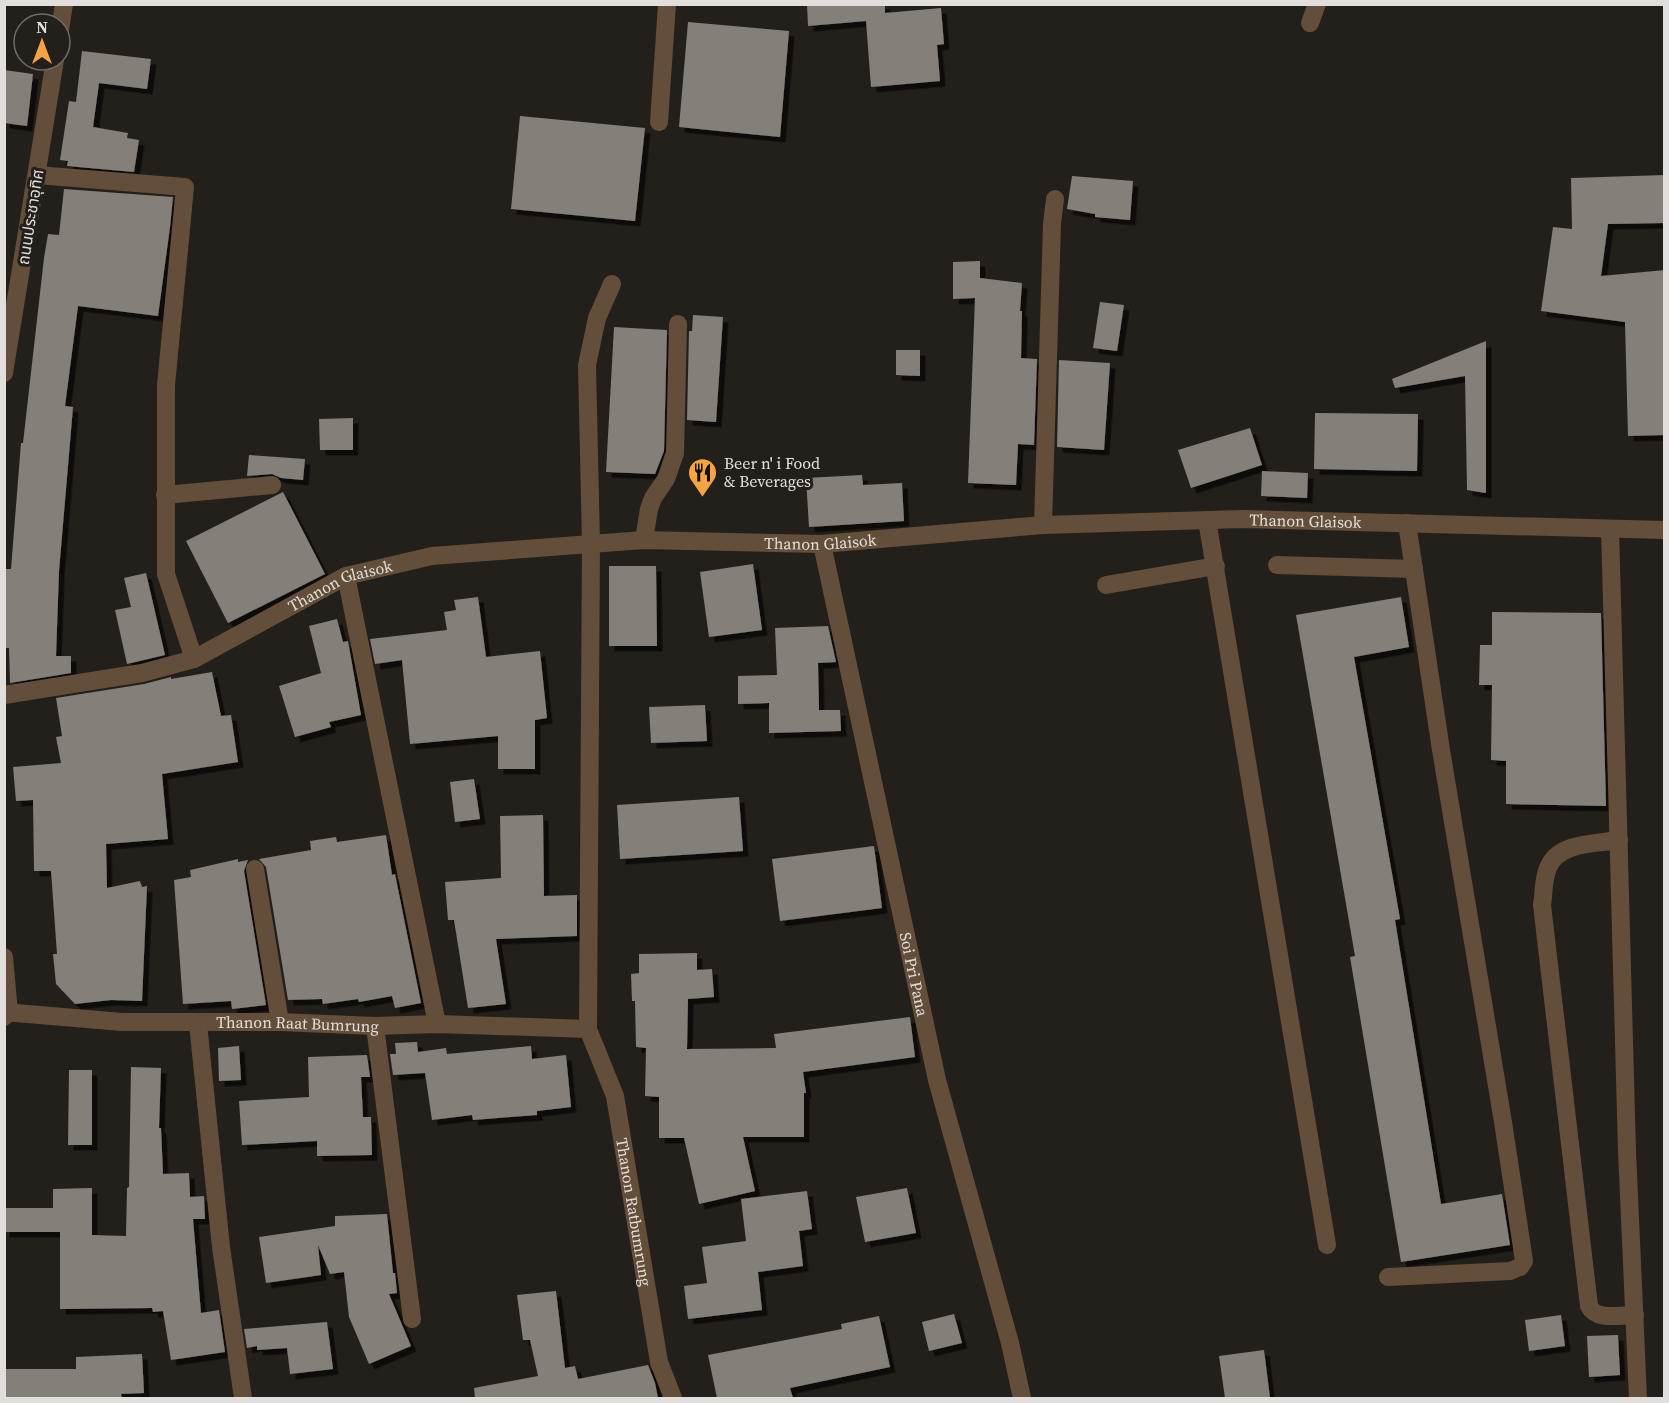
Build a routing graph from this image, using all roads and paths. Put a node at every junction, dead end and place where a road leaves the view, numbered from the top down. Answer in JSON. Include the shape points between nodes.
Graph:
{"nodes":[{"id":1,"x":667,"y":4,"type":"edge"},
{"id":2,"x":1317,"y":4,"type":"edge"},
{"id":3,"x":1310,"y":23,"type":"dead end"},
{"id":4,"x":53,"y":72,"type":"edge"},
{"id":5,"x":658,"y":122,"type":"dead end"},
{"id":6,"x":38,"y":175,"type":"junction"},
{"id":7,"x":1055,"y":199,"type":"dead end"},
{"id":8,"x":612,"y":284,"type":"dead end"},
{"id":9,"x":678,"y":324,"type":"dead end"},
{"id":10,"x":6,"y":354,"type":"edge"},
{"id":11,"x":4,"y":373,"type":"edge"},
{"id":12,"x":272,"y":485,"type":"dead end"},
{"id":13,"x":165,"y":495,"type":"junction"},
{"id":14,"x":1207,"y":520,"type":"junction"},
{"id":15,"x":1407,"y":523,"type":"junction"},
{"id":16,"x":1043,"y":525,"type":"junction"},
{"id":17,"x":1610,"y":529,"type":"junction"},
{"id":18,"x":1665,"y":530,"type":"edge"},
{"id":19,"x":644,"y":540,"type":"junction"},
{"id":20,"x":591,"y":544,"type":"junction"},
{"id":21,"x":822,"y":544,"type":"junction"},
{"id":22,"x":1277,"y":565,"type":"dead end"},
{"id":23,"x":1216,"y":566,"type":"junction"},
{"id":24,"x":1414,"y":569,"type":"junction"},
{"id":25,"x":346,"y":576,"type":"junction"},
{"id":26,"x":1106,"y":585,"type":"dead end"},
{"id":27,"x":194,"y":659,"type":"junction"},
{"id":28,"x":4,"y":695,"type":"edge"},
{"id":29,"x":1619,"y":840,"type":"junction"},
{"id":30,"x":255,"y":868,"type":"dead end"},
{"id":31,"x":4,"y":957,"type":"edge"},
{"id":32,"x":6,"y":1014,"type":"edge"},
{"id":33,"x":280,"y":1023,"type":"junction"},
{"id":34,"x":198,"y":1024,"type":"junction"},
{"id":35,"x":438,"y":1024,"type":"junction"},
{"id":36,"x":375,"y":1026,"type":"junction"},
{"id":37,"x":588,"y":1029,"type":"junction"},
{"id":38,"x":1327,"y":1245,"type":"dead end"},
{"id":39,"x":1389,"y":1277,"type":"dead end"},
{"id":40,"x":1635,"y":1315,"type":"junction"},
{"id":41,"x":412,"y":1319,"type":"dead end"},
{"id":42,"x":243,"y":1398,"type":"edge"},
{"id":43,"x":673,"y":1398,"type":"edge"},
{"id":44,"x":1022,"y":1398,"type":"edge"},
{"id":45,"x":1638,"y":1398,"type":"edge"}],
"edges":[{"from":1,"to":5,"type":"street"},
{"from":2,"to":3,"type":"street"},
{"from":4,"to":6,"type":"street","name":"ถนนประชาอุทิศ"},
{"from":6,"to":10,"type":"street","name":"ถนนประชาอุทิศ"},
{"from":6,"to":13,"type":"street","via":[[185,187],[166,385]]},
{"from":7,"to":16,"type":"street"},
{"from":8,"to":20,"type":"street","via":[[597,318],[587,365]]},
{"from":9,"to":19,"type":"street","via":[[675,453],[649,509]]},
{"from":10,"to":11,"type":"street","name":"ถนนประชาอุทิศ"},
{"from":12,"to":13,"type":"street"},
{"from":13,"to":27,"type":"street","via":[[166,574]]},
{"from":14,"to":15,"type":"street","name":"Thanon Glaisok"},
{"from":14,"to":16,"type":"street","name":"Thanon Glaisok"},
{"from":14,"to":23,"type":"street"},
{"from":15,"to":17,"type":"street","name":"Thanon Glaisok"},
{"from":15,"to":24,"type":"street"},
{"from":16,"to":21,"type":"street","name":"Thanon Glaisok"},
{"from":17,"to":18,"type":"street","name":"Thanon Glaisok"},
{"from":17,"to":29,"type":"street"},
{"from":19,"to":20,"type":"street","name":"Thanon Glaisok"},
{"from":19,"to":21,"type":"street","name":"Thanon Glaisok"},
{"from":20,"to":25,"type":"street","name":"Thanon Glaisok","via":[[432,556]]},
{"from":20,"to":37,"type":"street"},
{"from":21,"to":44,"type":"street","name":"Soi Pri Pana","via":[[937,1080]]},
{"from":22,"to":24,"type":"street"},
{"from":23,"to":26,"type":"street"},
{"from":23,"to":38,"type":"street"},
{"from":24,"to":39,"type":"street","via":[[1524,1261],[1509,1271]]},
{"from":25,"to":27,"type":"street","name":"Thanon Glaisok"},
{"from":25,"to":35,"type":"street"},
{"from":27,"to":28,"type":"street","name":"Thanon Glaisok","via":[[142,673]]},
{"from":29,"to":40,"type":"street"},
{"from":29,"to":40,"type":"street","via":[[1564,849],[1553,858],[1547,869],[1542,905],[1588,1306],[1601,1316]]},
{"from":30,"to":33,"type":"street"},
{"from":31,"to":32,"type":"street"},
{"from":32,"to":34,"type":"street","name":"Thanon Raat Bumrung"},
{"from":33,"to":34,"type":"street","name":"Thanon Raat Bumrung"},
{"from":33,"to":36,"type":"street","name":"Thanon Raat Bumrung"},
{"from":34,"to":42,"type":"street"},
{"from":35,"to":36,"type":"street","name":"Thanon Raat Bumrung"},
{"from":35,"to":37,"type":"street","name":"Thanon Raat Bumrung"},
{"from":36,"to":41,"type":"street"},
{"from":37,"to":43,"type":"street","name":"Thanon Ratbumrung","via":[[615,1096],[659,1362]]},
{"from":40,"to":45,"type":"street"}]}
